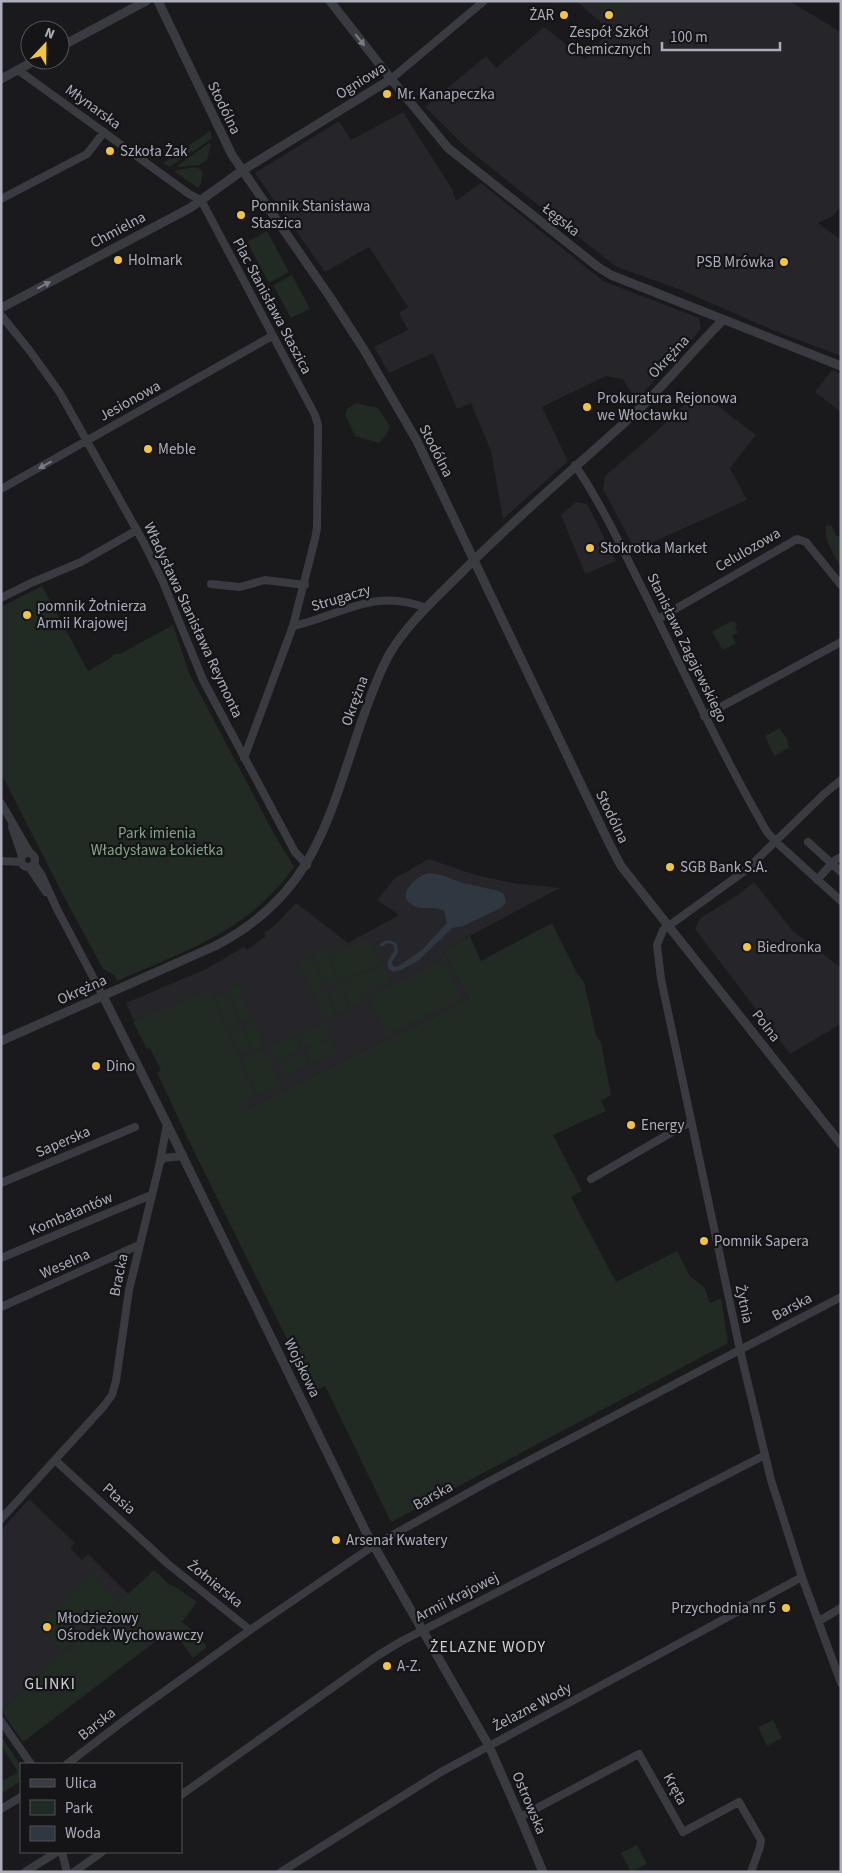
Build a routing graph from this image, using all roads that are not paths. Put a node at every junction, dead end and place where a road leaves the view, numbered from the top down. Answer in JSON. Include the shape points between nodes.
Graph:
{"nodes":[{"id":1,"x":146,"y":1,"type":"edge"},
{"id":2,"x":158,"y":1,"type":"edge"},
{"id":3,"x":330,"y":1,"type":"edge"},
{"id":4,"x":484,"y":1,"type":"edge"},
{"id":5,"x":70,"y":42,"type":"edge"},
{"id":6,"x":18,"y":70,"type":"joint"},
{"id":7,"x":1,"y":79,"type":"edge"},
{"id":8,"x":391,"y":80,"type":"junction"},
{"id":9,"x":104,"y":132,"type":"junction"},
{"id":10,"x":243,"y":170,"type":"junction"},
{"id":11,"x":1,"y":200,"type":"edge"},
{"id":12,"x":201,"y":200,"type":"junction"},
{"id":13,"x":1,"y":308,"type":"edge"},
{"id":14,"x":1,"y":315,"type":"edge"},
{"id":15,"x":723,"y":320,"type":"junction"},
{"id":16,"x":272,"y":336,"type":"junction"},
{"id":17,"x":841,"y":366,"type":"edge"},
{"id":18,"x":87,"y":441,"type":"junction"},
{"id":19,"x":575,"y":465,"type":"junction"},
{"id":20,"x":1,"y":489,"type":"edge"},
{"id":21,"x":137,"y":530,"type":"junction"},
{"id":22,"x":474,"y":560,"type":"junction"},
{"id":23,"x":212,"y":584,"type":"dead end"},
{"id":24,"x":841,"y":585,"type":"edge"},
{"id":25,"x":305,"y":586,"type":"junction"},
{"id":26,"x":1,"y":598,"type":"edge"},
{"id":27,"x":426,"y":608,"type":"junction"},
{"id":28,"x":658,"y":619,"type":"junction"},
{"id":29,"x":293,"y":626,"type":"junction"},
{"id":30,"x":841,"y":642,"type":"edge"},
{"id":31,"x":704,"y":716,"type":"junction"},
{"id":32,"x":244,"y":758,"type":"junction"},
{"id":33,"x":841,"y":780,"type":"edge"},
{"id":34,"x":1,"y":803,"type":"edge"},
{"id":35,"x":10,"y":820,"type":"junction"},
{"id":36,"x":775,"y":842,"type":"junction"},
{"id":37,"x":808,"y":842,"type":"dead end"},
{"id":38,"x":30,"y":853,"type":"junction"},
{"id":39,"x":841,"y":857,"type":"edge"},
{"id":40,"x":22,"y":859,"type":"junction"},
{"id":41,"x":1,"y":861,"type":"edge"},
{"id":42,"x":832,"y":864,"type":"junction"},
{"id":43,"x":307,"y":865,"type":"junction"},
{"id":44,"x":32,"y":866,"type":"junction"},
{"id":45,"x":841,"y":872,"type":"edge"},
{"id":46,"x":817,"y":880,"type":"junction"},
{"id":47,"x":841,"y":901,"type":"edge"},
{"id":48,"x":668,"y":925,"type":"junction"},
{"id":49,"x":103,"y":996,"type":"junction"},
{"id":50,"x":1,"y":1041,"type":"edge"},
{"id":51,"x":691,"y":1122,"type":"junction"},
{"id":52,"x":167,"y":1124,"type":"junction"},
{"id":53,"x":135,"y":1127,"type":"dead end"},
{"id":54,"x":841,"y":1144,"type":"edge"},
{"id":55,"x":183,"y":1156,"type":"junction"},
{"id":56,"x":160,"y":1162,"type":"junction"},
{"id":57,"x":591,"y":1179,"type":"dead end"},
{"id":58,"x":1,"y":1183,"type":"edge"},
{"id":59,"x":151,"y":1195,"type":"junction"},
{"id":60,"x":139,"y":1245,"type":"junction"},
{"id":61,"x":1,"y":1258,"type":"edge"},
{"id":62,"x":841,"y":1297,"type":"edge"},
{"id":63,"x":1,"y":1307,"type":"edge"},
{"id":64,"x":740,"y":1350,"type":"junction"},
{"id":65,"x":765,"y":1455,"type":"junction"},
{"id":66,"x":56,"y":1460,"type":"junction"},
{"id":67,"x":1,"y":1519,"type":"edge"},
{"id":68,"x":373,"y":1546,"type":"junction"},
{"id":69,"x":163,"y":1560,"type":"joint"},
{"id":70,"x":802,"y":1577,"type":"junction"},
{"id":71,"x":841,"y":1608,"type":"edge"},
{"id":72,"x":819,"y":1621,"type":"junction"},
{"id":73,"x":250,"y":1630,"type":"junction"},
{"id":74,"x":424,"y":1630,"type":"junction"},
{"id":75,"x":841,"y":1682,"type":"edge"},
{"id":76,"x":1,"y":1721,"type":"edge"},
{"id":77,"x":489,"y":1746,"type":"junction"},
{"id":78,"x":30,"y":1763,"type":"edge"},
{"id":79,"x":68,"y":1763,"type":"edge"},
{"id":80,"x":182,"y":1795,"type":"edge"},
{"id":81,"x":20,"y":1798,"type":"edge"},
{"id":82,"x":1,"y":1809,"type":"edge"},
{"id":83,"x":520,"y":1817,"type":"junction"},
{"id":84,"x":56,"y":1853,"type":"edge"},
{"id":85,"x":62,"y":1853,"type":"edge"},
{"id":86,"x":101,"y":1853,"type":"edge"},
{"id":87,"x":25,"y":1872,"type":"edge"},
{"id":88,"x":67,"y":1872,"type":"edge"},
{"id":89,"x":74,"y":1872,"type":"edge"},
{"id":90,"x":281,"y":1872,"type":"edge"},
{"id":91,"x":543,"y":1872,"type":"edge"},
{"id":92,"x":751,"y":1872,"type":"edge"}],
"edges":[{"from":1,"to":5,"type":"street"},
{"from":2,"to":10,"type":"street","name":"Stodólna","via":[[222,136]]},
{"from":3,"to":8,"type":"street","name":"Łęgska","one_way":true},
{"from":4,"to":8,"type":"street","name":"Ogniowa"},
{"from":6,"to":7,"type":"street"},
{"from":6,"to":9,"type":"street","name":"Młynarska"},
{"from":8,"to":10,"type":"street","name":"Ogniowa"},
{"from":8,"to":15,"type":"street","name":"Łęgska","via":[[448,148],[598,267]]},
{"from":9,"to":11,"type":"street","via":[[87,154]]},
{"from":9,"to":12,"type":"street","name":"Młynarska"},
{"from":10,"to":12,"type":"street","name":"Chmielna"},
{"from":10,"to":22,"type":"street","name":"Stodólna","via":[[367,354],[417,442]]},
{"from":13,"to":12,"type":"street","name":"Chmielna","one_way":true},
{"from":12,"to":16,"type":"street","name":"Plac Stanisława Staszica"},
{"from":14,"to":18,"type":"street","name":"Władysława Stanisława Reymonta","via":[[52,381]]},
{"from":15,"to":17,"type":"street","name":"Łęgska"},
{"from":15,"to":19,"type":"street","name":"Okrężna","via":[[644,404]]},
{"from":16,"to":18,"type":"street","name":"Jesionowa"},
{"from":16,"to":25,"type":"street","name":"Plac Stanisława Staszica","via":[[318,425],[317,528]]},
{"from":18,"to":20,"type":"street","name":"Jesionowa","one_way":true},
{"from":18,"to":21,"type":"street","name":"Władysława Stanisława Reymonta"},
{"from":19,"to":22,"type":"street","name":"Okrężna"},
{"from":19,"to":28,"type":"street","name":"Stanisława Zagajewskiego"},
{"from":21,"to":26,"type":"street","via":[[81,562]]},
{"from":21,"to":32,"type":"street","name":"Władysława Stanisława Reymonta","via":[[154,562],[203,680]]},
{"from":22,"to":27,"type":"street","name":"Okrężna"},
{"from":22,"to":48,"type":"street","name":"Stodólna","via":[[614,854]]},
{"from":23,"to":25,"type":"street","via":[[240,587],[265,580]]},
{"from":24,"to":28,"type":"street","name":"Celulozowa","via":[[806,542],[797,539]]},
{"from":25,"to":29,"type":"street"},
{"from":27,"to":29,"type":"street","name":"Strugaczy","via":[[408,602],[372,601]]},
{"from":27,"to":43,"type":"street","name":"Okrężna","via":[[395,646],[376,681],[331,813]]},
{"from":28,"to":31,"type":"street","name":"Stanisława Zagajewskiego"},
{"from":29,"to":32,"type":"street"},
{"from":30,"to":31,"type":"street"},
{"from":31,"to":36,"type":"street","name":"Stanisława Zagajewskiego"},
{"from":32,"to":43,"type":"street","name":"Władysława Stanisława Reymonta","via":[[299,858]]},
{"from":33,"to":36,"type":"street"},
{"from":34,"to":35,"type":"street"},
{"from":35,"to":38,"type":"street"},
{"from":35,"to":40,"type":"street"},
{"from":36,"to":46,"type":"street"},
{"from":36,"to":48,"type":"street","via":[[734,881]]},
{"from":37,"to":42,"type":"street"},
{"from":38,"to":40,"type":"street"},
{"from":38,"to":44,"type":"street","via":[[35,858]]},
{"from":39,"to":42,"type":"street"},
{"from":40,"to":41,"type":"street"},
{"from":40,"to":44,"type":"street","via":[[24,866]]},
{"from":42,"to":45,"type":"street"},
{"from":42,"to":46,"type":"street"},
{"from":43,"to":49,"type":"street","name":"Okrężna","via":[[264,915],[237,934]]},
{"from":44,"to":49,"type":"street","via":[[41,874]]},
{"from":46,"to":47,"type":"street"},
{"from":48,"to":51,"type":"street","name":"Żytnia","via":[[658,941],[659,968]]},
{"from":48,"to":54,"type":"street","name":"Polna"},
{"from":49,"to":50,"type":"street","name":"Okrężna"},
{"from":49,"to":52,"type":"street","name":"Wojskowa"},
{"from":51,"to":57,"type":"street"},
{"from":51,"to":64,"type":"street","name":"Żytnia"},
{"from":52,"to":55,"type":"street","name":"Wojskowa"},
{"from":52,"to":56,"type":"street","name":"Bracka"},
{"from":53,"to":58,"type":"street","name":"Saperska"},
{"from":55,"to":56,"type":"street","via":[[164,1158]]},
{"from":55,"to":68,"type":"street","name":"Wojskowa"},
{"from":56,"to":59,"type":"street","name":"Bracka"},
{"from":59,"to":60,"type":"street","name":"Bracka"},
{"from":59,"to":61,"type":"street","name":"Kombatantów"},
{"from":60,"to":63,"type":"street","name":"Weselna"},
{"from":60,"to":66,"type":"street","name":"Bracka","via":[[112,1395]]},
{"from":62,"to":64,"type":"street","name":"Barska"},
{"from":64,"to":65,"type":"street","name":"Żytnia"},
{"from":64,"to":68,"type":"street","name":"Barska"},
{"from":65,"to":70,"type":"street","name":"Żytnia","via":[[773,1490]]},
{"from":65,"to":74,"type":"street","name":"Armii Krajowej"},
{"from":66,"to":67,"type":"street"},
{"from":66,"to":69,"type":"street","name":"Ptasia"},
{"from":68,"to":73,"type":"street","name":"Barska"},
{"from":68,"to":74,"type":"street","name":"Wojskowa"},
{"from":69,"to":73,"type":"street","name":"Żołnierska"},
{"from":70,"to":72,"type":"street","name":"Żytnia"},
{"from":70,"to":77,"type":"street","name":"Żelazne Wody"},
{"from":71,"to":72,"type":"street"},
{"from":72,"to":75,"type":"street","name":"Żytnia"},
{"from":73,"to":79,"type":"street","name":"Barska"},
{"from":74,"to":77,"type":"street","name":"Wojskowa"},
{"from":74,"to":80,"type":"street","name":"Armii Krajowej","via":[[377,1656]]},
{"from":76,"to":78,"type":"street"},
{"from":77,"to":83,"type":"street","name":"Ostrowska"},
{"from":77,"to":90,"type":"street","name":"Żelazne Wody","via":[[441,1772]]},
{"from":81,"to":82,"type":"street"},
{"from":83,"to":91,"type":"street","name":"Ostrowska"},
{"from":83,"to":92,"type":"street","name":"Kręta","via":[[639,1754],[683,1832],[739,1802],[760,1840]]},
{"from":84,"to":87,"type":"street"},
{"from":85,"to":88,"type":"street"},
{"from":86,"to":89,"type":"street"}]}
